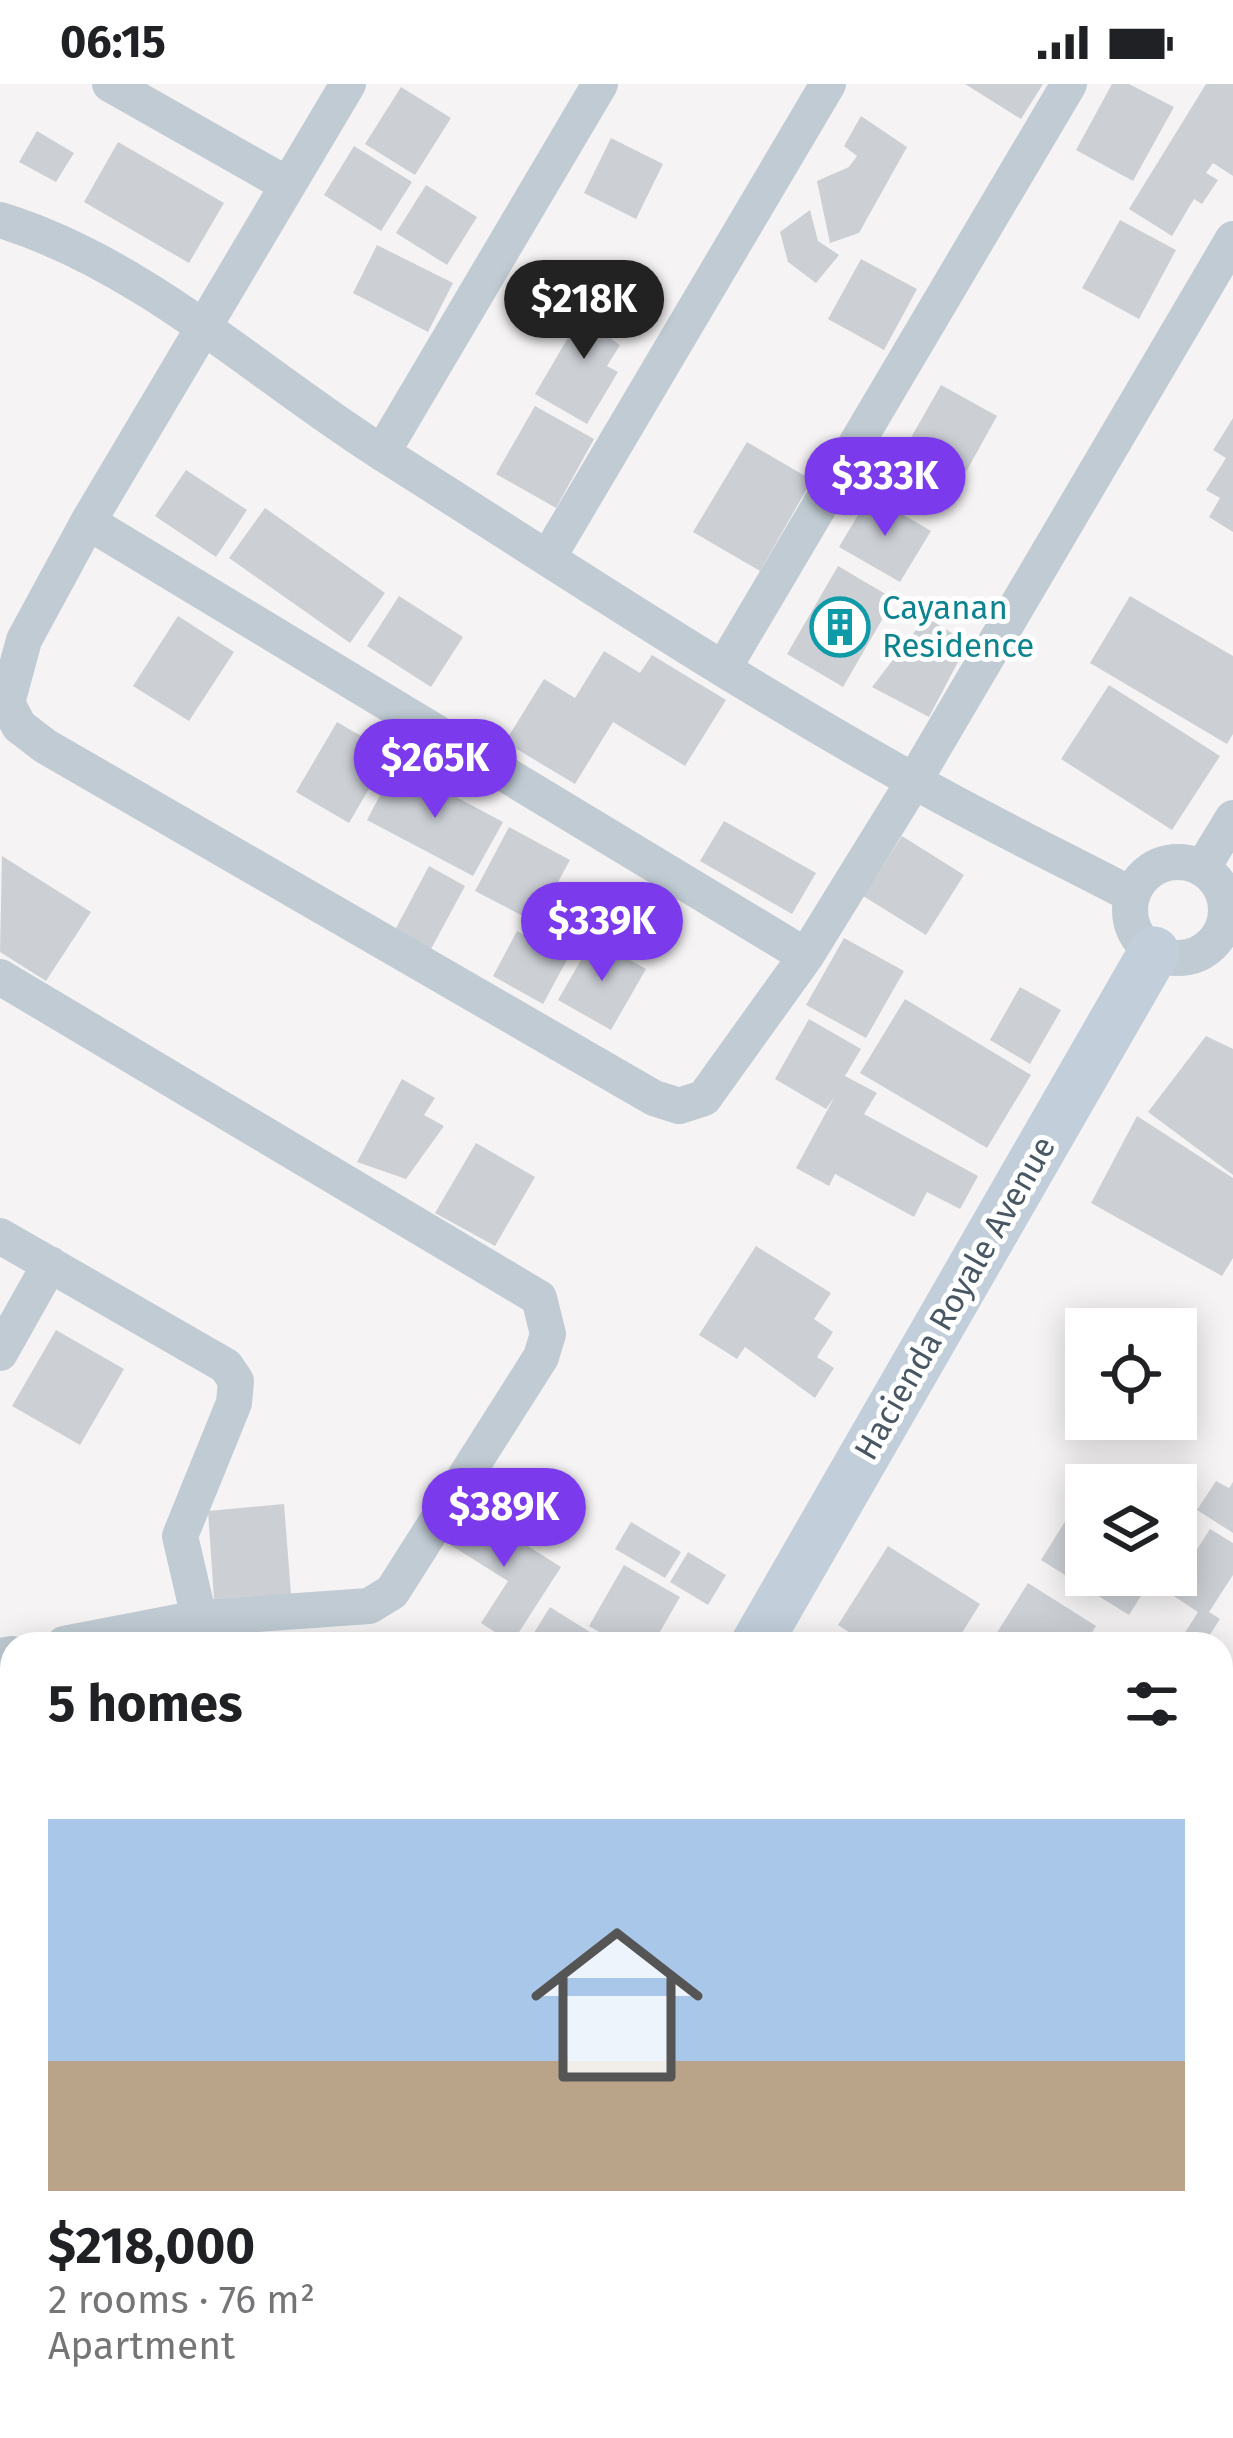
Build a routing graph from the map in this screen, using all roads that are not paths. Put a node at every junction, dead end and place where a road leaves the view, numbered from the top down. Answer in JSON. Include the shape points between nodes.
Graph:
{"nodes":[{"id":1,"x":110,"y":84,"type":"edge"},
{"id":2,"x":348,"y":84,"type":"edge"},
{"id":3,"x":600,"y":84,"type":"edge"},
{"id":4,"x":828,"y":84,"type":"edge"},
{"id":5,"x":1069,"y":84,"type":"edge"},
{"id":6,"x":288,"y":185,"type":"junction"},
{"id":7,"x":0,"y":220,"type":"edge"},
{"id":8,"x":1229,"y":255,"type":"edge"},
{"id":9,"x":201,"y":326,"type":"junction"},
{"id":10,"x":382,"y":453,"type":"junction"},
{"id":11,"x":88,"y":522,"type":"junction"},
{"id":12,"x":549,"y":556,"type":"junction"},
{"id":13,"x":12,"y":633,"type":"edge"},
{"id":14,"x":723,"y":669,"type":"junction"},
{"id":15,"x":914,"y":781,"type":"junction"},
{"id":16,"x":1233,"y":818,"type":"edge"},
{"id":17,"x":1203,"y":867,"type":"junction"},
{"id":18,"x":1132,"y":895,"type":"junction"},
{"id":19,"x":1228,"y":933,"type":"edge"},
{"id":20,"x":1154,"y":952,"type":"junction"},
{"id":21,"x":806,"y":956,"type":"junction"},
{"id":22,"x":0,"y":977,"type":"edge"},
{"id":23,"x":0,"y":1236,"type":"edge"},
{"id":24,"x":50,"y":1264,"type":"junction"},
{"id":25,"x":0,"y":1353,"type":"edge"},
{"id":26,"x":199,"y":1618,"type":"junction"},
{"id":27,"x":126,"y":1632,"type":"edge"},
{"id":28,"x":763,"y":1632,"type":"edge"}],
"edges":[{"from":1,"to":6,"type":"street"},
{"from":2,"to":6,"type":"street"},
{"from":3,"to":10,"type":"street"},
{"from":4,"to":12,"type":"street"},
{"from":5,"to":14,"type":"street"},
{"from":6,"to":9,"type":"street"},
{"from":7,"to":9,"type":"street","via":[[53,236]]},
{"from":8,"to":15,"type":"street"},
{"from":9,"to":10,"type":"street"},
{"from":9,"to":11,"type":"street"},
{"from":10,"to":12,"type":"street"},
{"from":11,"to":13,"type":"street"},
{"from":11,"to":21,"type":"street"},
{"from":12,"to":14,"type":"street"},
{"from":13,"to":21,"type":"street","via":[[7,703],[19,726],[45,746],[654,1098],[679,1106],[704,1098]]},
{"from":14,"to":15,"type":"street"},
{"from":15,"to":18,"type":"street"},
{"from":15,"to":21,"type":"street"},
{"from":16,"to":17,"type":"street"},
{"from":17,"to":18,"type":"street","via":[[1161,865]]},
{"from":17,"to":19,"type":"street","via":[[1219,884]]},
{"from":18,"to":20,"type":"street","via":[[1138,938]]},
{"from":19,"to":20,"type":"street","via":[[1194,956]]},
{"from":20,"to":28,"type":"street","name":"Hacienda Royale Avenue"},
{"from":22,"to":26,"type":"street","via":[[539,1298],[548,1334],[541,1357],[392,1592],[369,1606]]},
{"from":23,"to":24,"type":"street"},
{"from":24,"to":25,"type":"street"},
{"from":24,"to":26,"type":"street","via":[[226,1366],[236,1381],[180,1536]]},
{"from":26,"to":27,"type":"street"}]}
